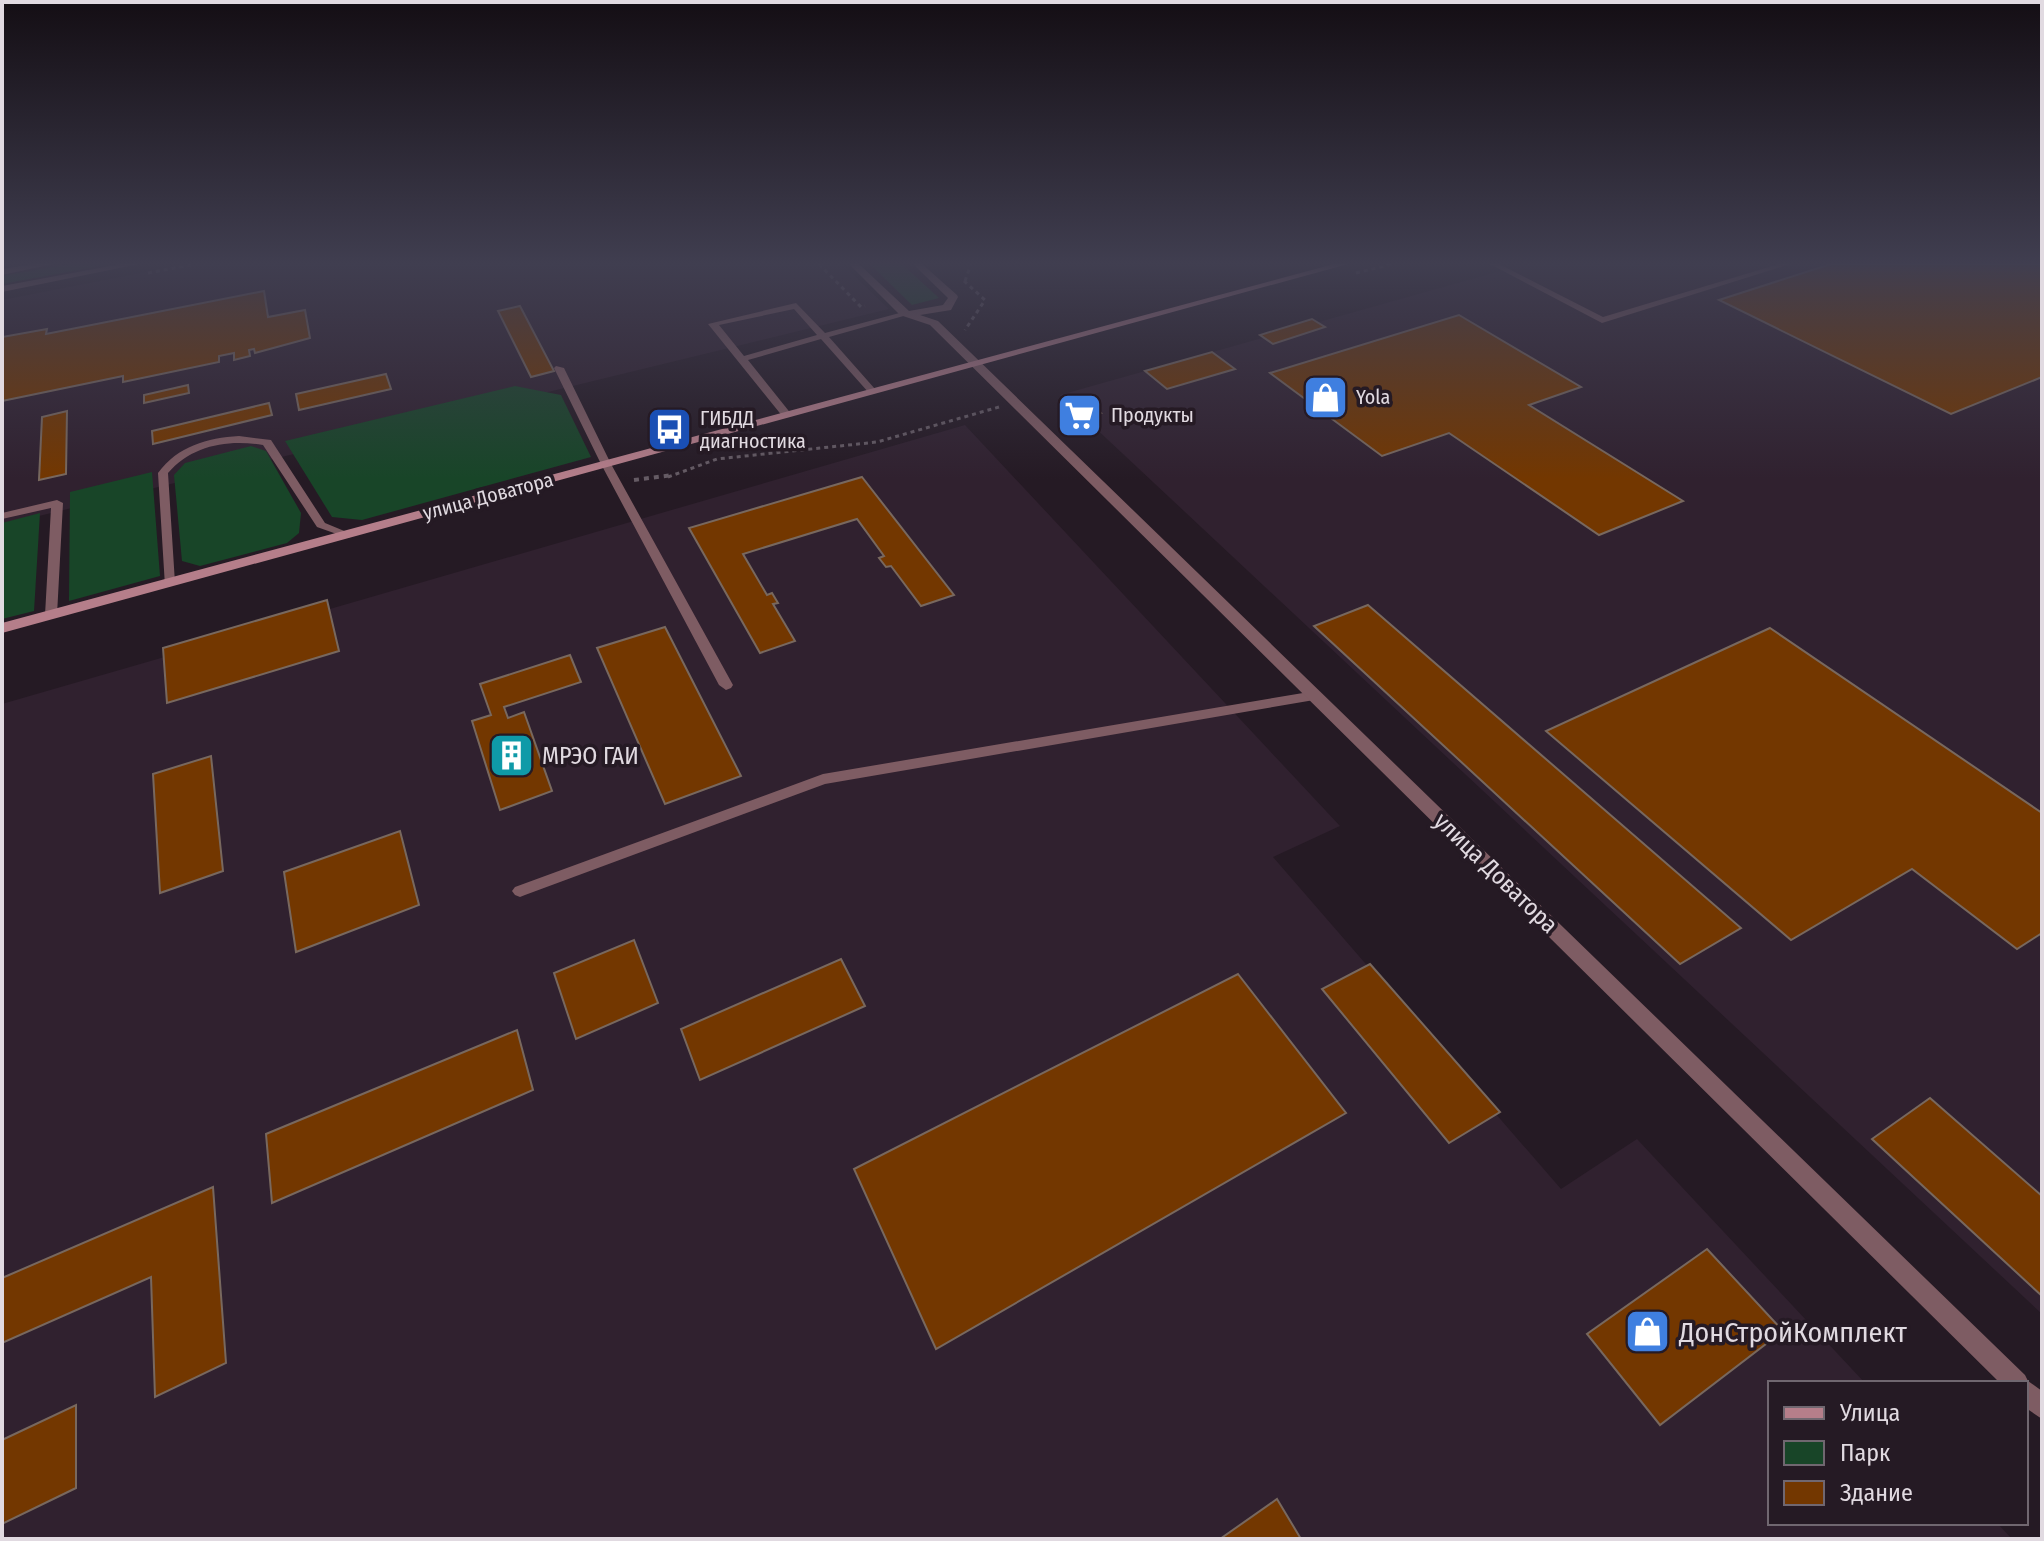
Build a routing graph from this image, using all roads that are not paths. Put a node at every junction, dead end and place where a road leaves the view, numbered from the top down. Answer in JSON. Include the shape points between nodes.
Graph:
{"nodes":[{"id":1,"x":723,"y":336,"type":"edge"},
{"id":2,"x":830,"y":336,"type":"edge"},
{"id":3,"x":947,"y":336,"type":"edge"},
{"id":4,"x":1078,"y":336,"type":"edge"},
{"id":5,"x":826,"y":337,"type":"junction"},
{"id":6,"x":742,"y":359,"type":"junction"},
{"id":7,"x":974,"y":364,"type":"junction"},
{"id":8,"x":559,"y":368,"type":"dead end"},
{"id":9,"x":872,"y":391,"type":"junction"},
{"id":10,"x":787,"y":415,"type":"junction"},
{"id":11,"x":606,"y":464,"type":"junction"},
{"id":12,"x":2,"y":516,"type":"edge"},
{"id":13,"x":348,"y":535,"type":"junction"},
{"id":14,"x":169,"y":583,"type":"junction"},
{"id":15,"x":51,"y":615,"type":"junction"},
{"id":16,"x":2,"y":628,"type":"edge"},
{"id":17,"x":726,"y":685,"type":"dead end"},
{"id":18,"x":1315,"y":696,"type":"junction"},
{"id":19,"x":520,"y":891,"type":"dead end"},
{"id":20,"x":2015,"y":1381,"type":"edge"}],
"edges":[{"from":1,"to":6,"type":"lane"},
{"from":2,"to":5,"type":"lane"},
{"from":3,"to":7,"type":"street"},
{"from":4,"to":7,"type":"street","name":"улица Доватора"},
{"from":5,"to":6,"type":"lane"},
{"from":5,"to":9,"type":"lane"},
{"from":6,"to":10,"type":"lane"},
{"from":7,"to":9,"type":"street","name":"улица Доватора"},
{"from":7,"to":18,"type":"street","name":"улица Доватора"},
{"from":8,"to":11,"type":"lane"},
{"from":9,"to":10,"type":"street","name":"улица Доватора"},
{"from":10,"to":11,"type":"street","name":"улица Доватора"},
{"from":11,"to":13,"type":"street","name":"улица Доватора"},
{"from":11,"to":17,"type":"lane"},
{"from":12,"to":15,"type":"lane","via":[[57,503]]},
{"from":13,"to":14,"type":"street","name":"улица Доватора"},
{"from":13,"to":14,"type":"lane","via":[[321,525],[267,442],[213,442],[187,452],[163,473]]},
{"from":14,"to":15,"type":"street","name":"улица Доватора"},
{"from":15,"to":16,"type":"street","name":"улица Доватора"},
{"from":18,"to":19,"type":"lane","via":[[823,779]]},
{"from":18,"to":20,"type":"street","name":"улица Доватора"}]}
